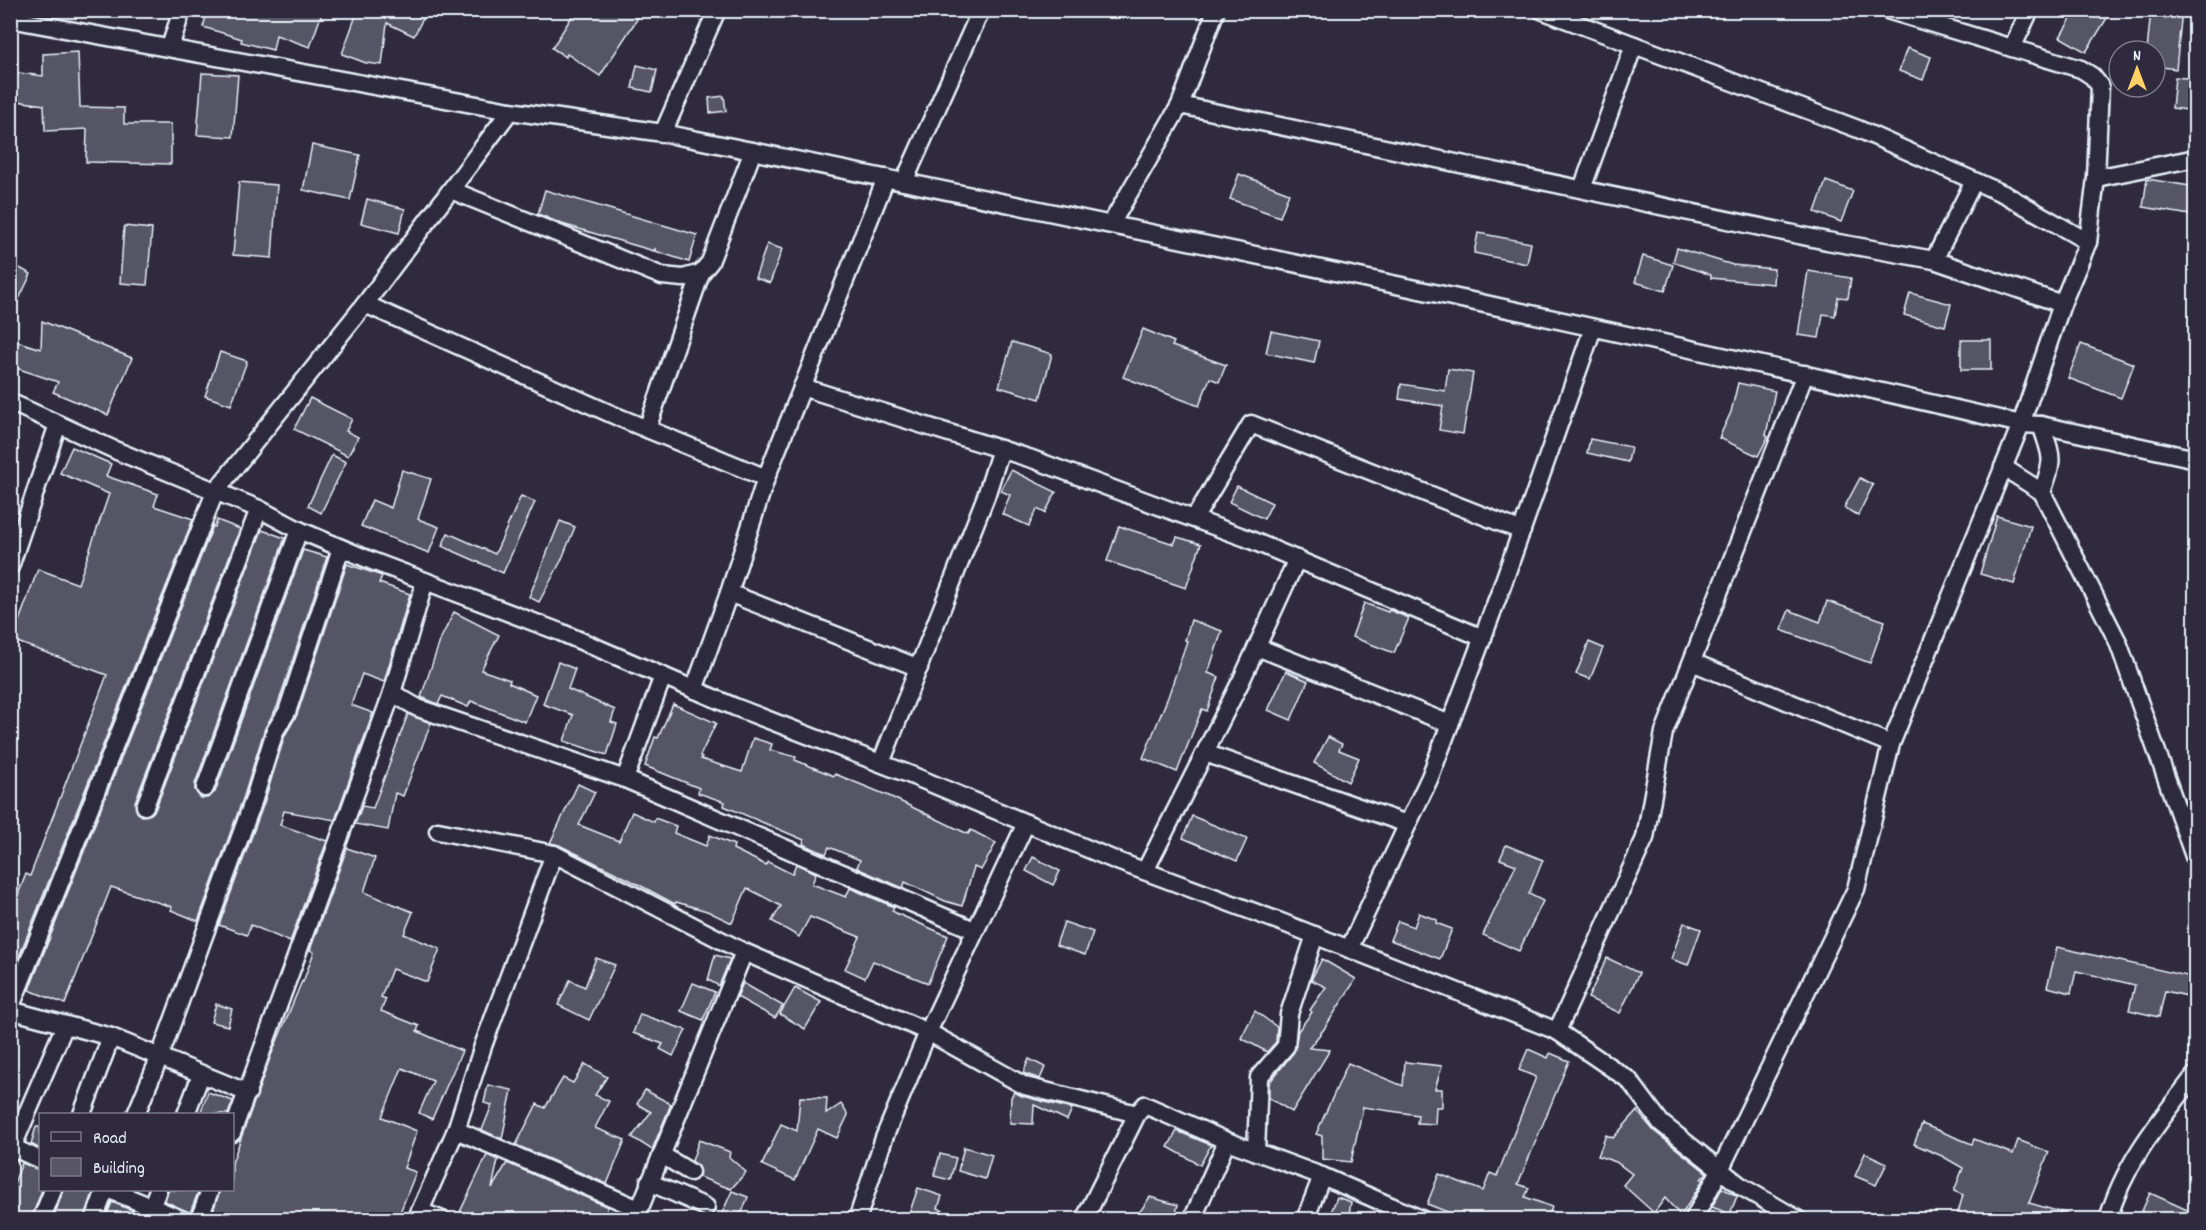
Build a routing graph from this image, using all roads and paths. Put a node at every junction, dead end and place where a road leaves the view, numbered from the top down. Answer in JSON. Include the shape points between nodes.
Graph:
{"nodes":[{"id":1,"x":182,"y":10,"type":"edge"},
{"id":2,"x":717,"y":10,"type":"edge"},
{"id":3,"x":981,"y":10,"type":"edge"},
{"id":4,"x":1216,"y":10,"type":"edge"},
{"id":5,"x":1541,"y":10,"type":"edge"},
{"id":6,"x":1887,"y":10,"type":"edge"},
{"id":7,"x":2030,"y":10,"type":"edge"},
{"id":8,"x":10,"y":19,"type":"edge"},
{"id":9,"x":1634,"y":45,"type":"junction"},
{"id":10,"x":170,"y":47,"type":"junction"},
{"id":11,"x":2012,"y":48,"type":"junction"},
{"id":12,"x":1180,"y":105,"type":"junction"},
{"id":13,"x":510,"y":111,"type":"junction"},
{"id":14,"x":663,"y":133,"type":"junction"},
{"id":15,"x":753,"y":151,"type":"junction"},
{"id":16,"x":2196,"y":158,"type":"edge"},
{"id":17,"x":886,"y":178,"type":"junction"},
{"id":18,"x":2096,"y":178,"type":"junction"},
{"id":19,"x":1974,"y":181,"type":"junction"},
{"id":20,"x":904,"y":182,"type":"junction"},
{"id":21,"x":1582,"y":189,"type":"junction"},
{"id":22,"x":451,"y":190,"type":"junction"},
{"id":23,"x":1111,"y":224,"type":"junction"},
{"id":24,"x":2088,"y":242,"type":"junction"},
{"id":25,"x":1934,"y":260,"type":"junction"},
{"id":26,"x":701,"y":273,"type":"junction"},
{"id":27,"x":365,"y":304,"type":"junction"},
{"id":28,"x":2062,"y":304,"type":"junction"},
{"id":29,"x":1593,"y":328,"type":"junction"},
{"id":30,"x":1805,"y":374,"type":"junction"},
{"id":31,"x":802,"y":387,"type":"junction"},
{"id":32,"x":10,"y":402,"type":"edge"},
{"id":33,"x":58,"y":424,"type":"junction"},
{"id":34,"x":2021,"y":424,"type":"junction"},
{"id":35,"x":2041,"y":425,"type":"junction"},
{"id":36,"x":647,"y":429,"type":"junction"},
{"id":37,"x":1001,"y":449,"type":"junction"},
{"id":38,"x":2196,"y":459,"type":"edge"},
{"id":39,"x":2004,"y":467,"type":"junction"},
{"id":40,"x":766,"y":478,"type":"junction"},
{"id":41,"x":215,"y":492,"type":"junction"},
{"id":42,"x":2042,"y":492,"type":"junction"},
{"id":43,"x":259,"y":509,"type":"junction"},
{"id":44,"x":1194,"y":519,"type":"junction"},
{"id":45,"x":299,"y":530,"type":"junction"},
{"id":46,"x":1522,"y":531,"type":"junction"},
{"id":47,"x":341,"y":548,"type":"junction"},
{"id":48,"x":1297,"y":560,"type":"junction"},
{"id":49,"x":10,"y":567,"type":"edge"},
{"id":50,"x":425,"y":581,"type":"junction"},
{"id":51,"x":729,"y":593,"type":"junction"},
{"id":52,"x":1483,"y":638,"type":"junction"},
{"id":53,"x":1257,"y":647,"type":"junction"},
{"id":54,"x":1692,"y":662,"type":"junction"},
{"id":55,"x":919,"y":668,"type":"junction"},
{"id":56,"x":663,"y":676,"type":"junction"},
{"id":57,"x":694,"y":690,"type":"junction"},
{"id":58,"x":392,"y":693,"type":"junction"},
{"id":59,"x":1450,"y":724,"type":"junction"},
{"id":60,"x":1891,"y":744,"type":"junction"},
{"id":61,"x":1205,"y":753,"type":"junction"},
{"id":62,"x":881,"y":763,"type":"junction"},
{"id":63,"x":625,"y":779,"type":"junction"},
{"id":64,"x":205,"y":788,"type":"dead end"},
{"id":65,"x":146,"y":806,"type":"dead end"},
{"id":66,"x":1026,"y":823,"type":"junction"},
{"id":67,"x":1407,"y":824,"type":"junction"},
{"id":68,"x":438,"y":831,"type":"dead end"},
{"id":69,"x":554,"y":854,"type":"junction"},
{"id":70,"x":2196,"y":862,"type":"edge"},
{"id":71,"x":1144,"y":871,"type":"junction"},
{"id":72,"x":975,"y":930,"type":"junction"},
{"id":73,"x":1315,"y":935,"type":"junction"},
{"id":74,"x":1349,"y":949,"type":"junction"},
{"id":75,"x":744,"y":952,"type":"junction"},
{"id":76,"x":10,"y":1010,"type":"edge"},
{"id":77,"x":65,"y":1025,"type":"junction"},
{"id":78,"x":1557,"y":1031,"type":"junction"},
{"id":79,"x":928,"y":1032,"type":"junction"},
{"id":80,"x":111,"y":1037,"type":"junction"},
{"id":81,"x":160,"y":1056,"type":"junction"},
{"id":82,"x":2196,"y":1074,"type":"edge"},
{"id":83,"x":201,"y":1075,"type":"junction"},
{"id":84,"x":248,"y":1093,"type":"junction"},
{"id":85,"x":82,"y":1113,"type":"edge"},
{"id":86,"x":136,"y":1113,"type":"edge"},
{"id":87,"x":186,"y":1113,"type":"edge"},
{"id":88,"x":1137,"y":1113,"type":"junction"},
{"id":89,"x":234,"y":1128,"type":"edge"},
{"id":90,"x":456,"y":1130,"type":"junction"},
{"id":91,"x":1227,"y":1141,"type":"junction"},
{"id":92,"x":11,"y":1149,"type":"edge"},
{"id":93,"x":1256,"y":1152,"type":"junction"},
{"id":94,"x":662,"y":1155,"type":"junction"},
{"id":95,"x":39,"y":1160,"type":"edge"},
{"id":96,"x":1720,"y":1170,"type":"junction"},
{"id":97,"x":690,"y":1172,"type":"dead end"},
{"id":98,"x":1322,"y":1176,"type":"junction"},
{"id":99,"x":649,"y":1182,"type":"junction"},
{"id":100,"x":53,"y":1191,"type":"edge"},
{"id":101,"x":105,"y":1191,"type":"edge"},
{"id":102,"x":112,"y":1191,"type":"edge"},
{"id":103,"x":158,"y":1191,"type":"edge"},
{"id":104,"x":210,"y":1191,"type":"edge"},
{"id":105,"x":706,"y":1207,"type":"dead end"},
{"id":106,"x":149,"y":1213,"type":"edge"},
{"id":107,"x":637,"y":1214,"type":"edge"},
{"id":108,"x":418,"y":1215,"type":"edge"},
{"id":109,"x":862,"y":1217,"type":"edge"},
{"id":110,"x":40,"y":1220,"type":"edge"},
{"id":111,"x":94,"y":1220,"type":"edge"},
{"id":112,"x":183,"y":1220,"type":"edge"},
{"id":113,"x":199,"y":1220,"type":"edge"},
{"id":114,"x":442,"y":1220,"type":"edge"},
{"id":115,"x":1084,"y":1220,"type":"edge"},
{"id":116,"x":1192,"y":1220,"type":"edge"},
{"id":117,"x":1305,"y":1220,"type":"edge"},
{"id":118,"x":1423,"y":1220,"type":"edge"},
{"id":119,"x":1693,"y":1220,"type":"edge"},
{"id":120,"x":1799,"y":1220,"type":"edge"},
{"id":121,"x":2108,"y":1220,"type":"edge"}],
"edges":[{"from":1,"to":10,"type":"street"},
{"from":2,"to":14,"type":"street"},
{"from":3,"to":20,"type":"street"},
{"from":4,"to":12,"type":"street"},
{"from":5,"to":9,"type":"street"},
{"from":6,"to":11,"type":"street"},
{"from":7,"to":11,"type":"street"},
{"from":8,"to":10,"type":"street"},
{"from":9,"to":19,"type":"street","via":[[1858,129]]},
{"from":9,"to":21,"type":"street"},
{"from":10,"to":13,"type":"street"},
{"from":11,"to":18,"type":"street","via":[[2081,69],[2100,86]]},
{"from":12,"to":21,"type":"street"},
{"from":12,"to":23,"type":"street"},
{"from":13,"to":14,"type":"street"},
{"from":13,"to":22,"type":"street"},
{"from":14,"to":15,"type":"street"},
{"from":15,"to":17,"type":"street"},
{"from":15,"to":26,"type":"street","via":[[710,262]]},
{"from":16,"to":18,"type":"street"},
{"from":17,"to":20,"type":"street"},
{"from":17,"to":31,"type":"street"},
{"from":18,"to":24,"type":"street"},
{"from":19,"to":24,"type":"street"},
{"from":19,"to":25,"type":"street"},
{"from":20,"to":23,"type":"street"},
{"from":21,"to":25,"type":"street"},
{"from":22,"to":26,"type":"street","via":[[662,276],[683,278]]},
{"from":22,"to":27,"type":"street"},
{"from":23,"to":29,"type":"street"},
{"from":24,"to":28,"type":"street"},
{"from":25,"to":28,"type":"street"},
{"from":26,"to":36,"type":"street"},
{"from":27,"to":36,"type":"street"},
{"from":27,"to":41,"type":"street"},
{"from":28,"to":34,"type":"street"},
{"from":29,"to":30,"type":"street"},
{"from":29,"to":46,"type":"street"},
{"from":30,"to":34,"type":"street"},
{"from":30,"to":54,"type":"street"},
{"from":31,"to":37,"type":"street"},
{"from":31,"to":40,"type":"street"},
{"from":32,"to":33,"type":"street"},
{"from":33,"to":41,"type":"street"},
{"from":33,"to":49,"type":"street"},
{"from":34,"to":35,"type":"street"},
{"from":34,"to":39,"type":"street"},
{"from":35,"to":38,"type":"street"},
{"from":35,"to":42,"type":"street","via":[[2052,454]]},
{"from":36,"to":40,"type":"street"},
{"from":37,"to":44,"type":"street"},
{"from":37,"to":55,"type":"street"},
{"from":39,"to":42,"type":"street"},
{"from":39,"to":60,"type":"street"},
{"from":40,"to":51,"type":"street"},
{"from":41,"to":43,"type":"street"},
{"from":41,"to":76,"type":"street"},
{"from":42,"to":70,"type":"street","via":[[2118,642]]},
{"from":43,"to":45,"type":"street"},
{"from":43,"to":65,"type":"street"},
{"from":44,"to":46,"type":"street","via":[[1251,424]]},
{"from":44,"to":48,"type":"street"},
{"from":45,"to":47,"type":"street"},
{"from":45,"to":64,"type":"street"},
{"from":46,"to":52,"type":"street"},
{"from":47,"to":50,"type":"street"},
{"from":47,"to":81,"type":"street","via":[[287,712],[275,731]]},
{"from":48,"to":52,"type":"street"},
{"from":48,"to":53,"type":"street"},
{"from":50,"to":56,"type":"street"},
{"from":50,"to":58,"type":"street"},
{"from":51,"to":55,"type":"street"},
{"from":51,"to":57,"type":"street"},
{"from":52,"to":59,"type":"street"},
{"from":53,"to":59,"type":"street"},
{"from":53,"to":61,"type":"street"},
{"from":54,"to":60,"type":"street"},
{"from":54,"to":78,"type":"street","via":[[1664,732],[1645,838]]},
{"from":55,"to":62,"type":"street"},
{"from":56,"to":57,"type":"street"},
{"from":56,"to":63,"type":"street"},
{"from":57,"to":62,"type":"street"},
{"from":58,"to":63,"type":"street","via":[[418,708]]},
{"from":58,"to":84,"type":"street"},
{"from":59,"to":67,"type":"street"},
{"from":60,"to":96,"type":"street","via":[[1856,889]]},
{"from":61,"to":67,"type":"street"},
{"from":61,"to":71,"type":"street"},
{"from":62,"to":66,"type":"street"},
{"from":63,"to":72,"type":"street"},
{"from":66,"to":71,"type":"street"},
{"from":66,"to":72,"type":"street"},
{"from":67,"to":74,"type":"street"},
{"from":68,"to":69,"type":"street"},
{"from":69,"to":75,"type":"street"},
{"from":69,"to":90,"type":"street"},
{"from":71,"to":73,"type":"street"},
{"from":72,"to":79,"type":"street"},
{"from":73,"to":74,"type":"street"},
{"from":73,"to":93,"type":"street","via":[[1289,1014],[1286,1046],[1259,1077]]},
{"from":74,"to":78,"type":"street"},
{"from":75,"to":79,"type":"street"},
{"from":75,"to":94,"type":"street"},
{"from":76,"to":77,"type":"street"},
{"from":77,"to":80,"type":"street"},
{"from":77,"to":92,"type":"street"},
{"from":78,"to":96,"type":"street","via":[[1629,1080],[1661,1123]]},
{"from":79,"to":88,"type":"street","via":[[1025,1086]]},
{"from":79,"to":109,"type":"street","via":[[884,1138]]},
{"from":80,"to":81,"type":"street"},
{"from":80,"to":85,"type":"street"},
{"from":81,"to":83,"type":"street"},
{"from":81,"to":86,"type":"street"},
{"from":82,"to":121,"type":"street","via":[[2127,1172]]},
{"from":83,"to":84,"type":"street"},
{"from":83,"to":87,"type":"street"},
{"from":84,"to":89,"type":"street"},
{"from":88,"to":91,"type":"street","via":[[1145,1105]]},
{"from":88,"to":115,"type":"street"},
{"from":90,"to":107,"type":"street"},
{"from":90,"to":108,"type":"street"},
{"from":91,"to":93,"type":"street"},
{"from":91,"to":116,"type":"street"},
{"from":92,"to":95,"type":"street"},
{"from":93,"to":98,"type":"street"},
{"from":94,"to":97,"type":"street"},
{"from":94,"to":99,"type":"street"},
{"from":96,"to":119,"type":"street"},
{"from":96,"to":120,"type":"street","via":[[1742,1188]]},
{"from":98,"to":117,"type":"street"},
{"from":98,"to":118,"type":"street"},
{"from":99,"to":105,"type":"street"},
{"from":99,"to":107,"type":"street"},
{"from":100,"to":110,"type":"street"},
{"from":101,"to":111,"type":"street"},
{"from":102,"to":106,"type":"street"},
{"from":103,"to":106,"type":"street"},
{"from":104,"to":113,"type":"street"},
{"from":106,"to":112,"type":"street"},
{"from":108,"to":114,"type":"street"}]}
